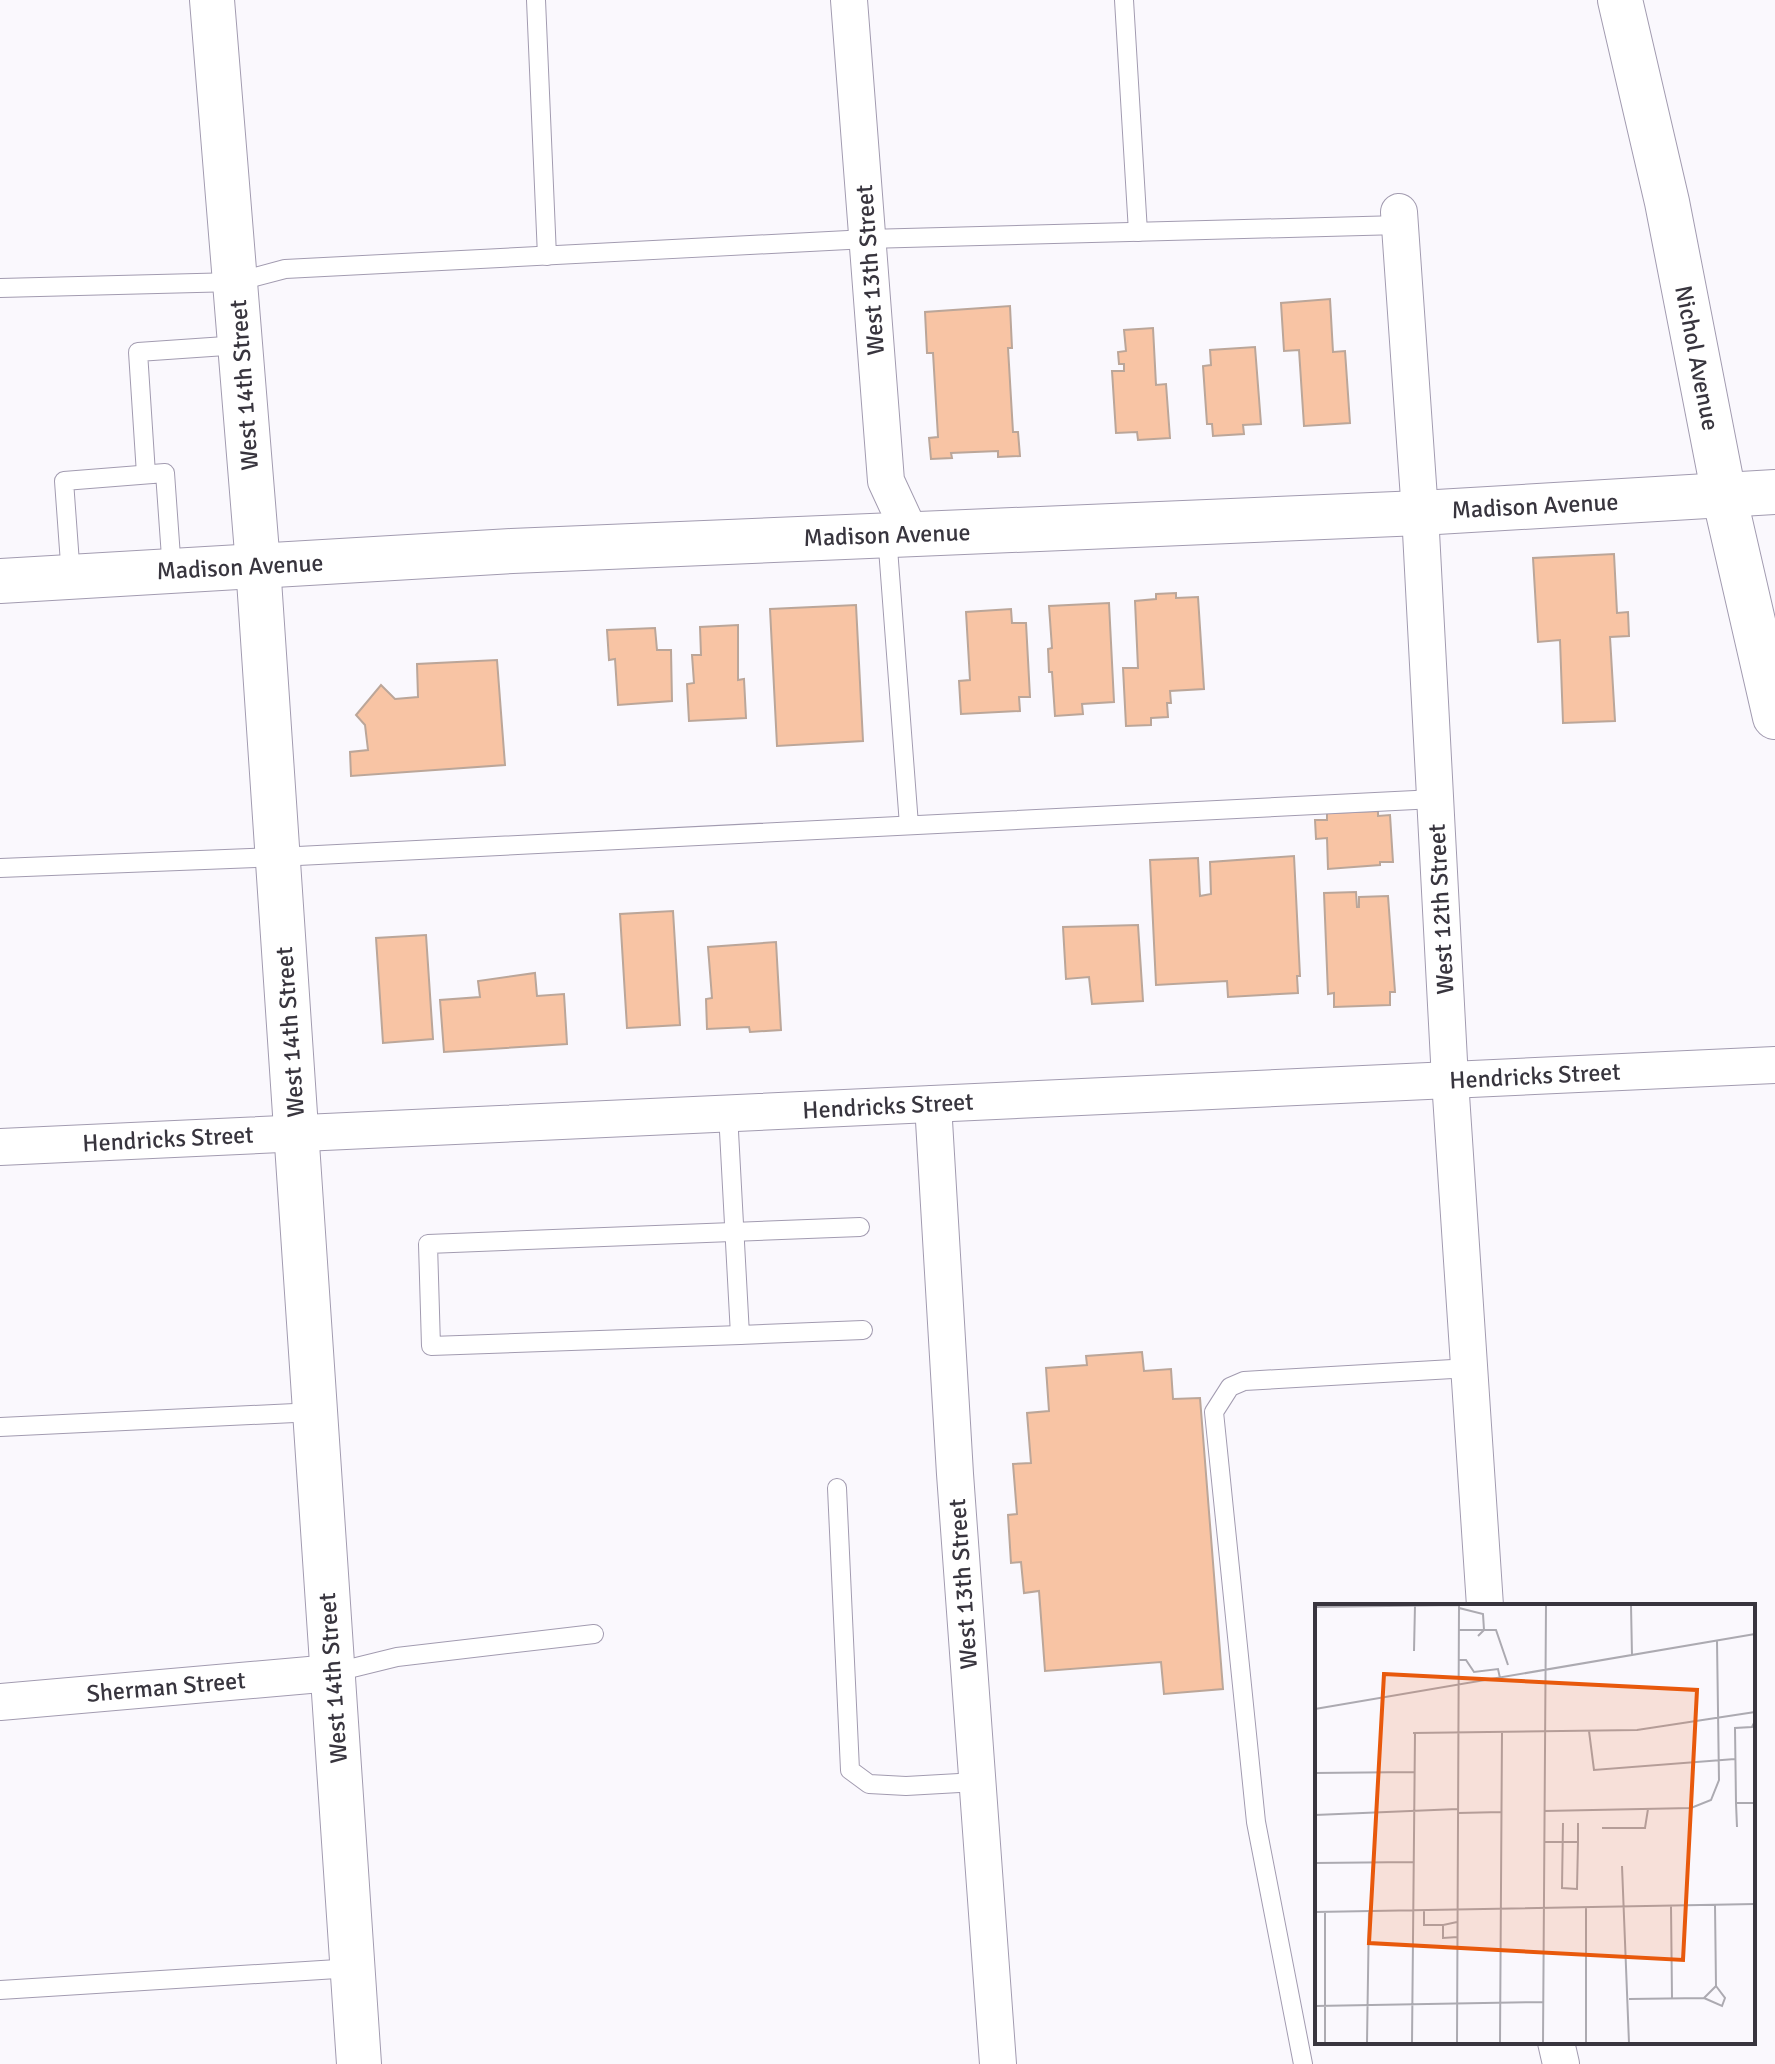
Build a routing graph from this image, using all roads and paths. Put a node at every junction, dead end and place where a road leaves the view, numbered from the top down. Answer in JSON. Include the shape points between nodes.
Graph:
{"nodes":[{"id":1,"x":212,"y":0,"type":"edge"},
{"id":2,"x":536,"y":0,"type":"edge"},
{"id":3,"x":849,"y":0,"type":"edge"},
{"id":4,"x":1124,"y":0,"type":"edge"},
{"id":5,"x":1620,"y":0,"type":"edge"},
{"id":6,"x":1400,"y":218,"type":"joint"},
{"id":7,"x":1138,"y":232,"type":"junction"},
{"id":8,"x":867,"y":239,"type":"junction"},
{"id":9,"x":547,"y":256,"type":"junction"},
{"id":10,"x":236,"y":282,"type":"junction"},
{"id":11,"x":0,"y":288,"type":"edge"},
{"id":12,"x":240,"y":345,"type":"junction"},
{"id":13,"x":146,"y":474,"type":"junction"},
{"id":14,"x":1775,"y":492,"type":"edge"},
{"id":15,"x":1724,"y":495,"type":"junction"},
{"id":16,"x":1420,"y":513,"type":"junction"},
{"id":17,"x":899,"y":535,"type":"junction"},
{"id":18,"x":258,"y":565,"type":"junction"},
{"id":19,"x":172,"y":571,"type":"junction"},
{"id":20,"x":71,"y":577,"type":"junction"},
{"id":21,"x":0,"y":581,"type":"edge"},
{"id":22,"x":1772,"y":690,"type":"edge"},
{"id":23,"x":1435,"y":799,"type":"junction"},
{"id":24,"x":909,"y":825,"type":"junction"},
{"id":25,"x":278,"y":857,"type":"junction"},
{"id":26,"x":0,"y":868,"type":"edge"},
{"id":27,"x":1775,"y":1065,"type":"edge"},
{"id":28,"x":1450,"y":1080,"type":"junction"},
{"id":29,"x":933,"y":1104,"type":"junction"},
{"id":30,"x":728,"y":1113,"type":"junction"},
{"id":31,"x":297,"y":1133,"type":"junction"},
{"id":32,"x":0,"y":1147,"type":"edge"},
{"id":33,"x":860,"y":1227,"type":"dead end"},
{"id":34,"x":734,"y":1232,"type":"junction"},
{"id":35,"x":863,"y":1330,"type":"dead end"},
{"id":36,"x":740,"y":1335,"type":"junction"},
{"id":37,"x":1470,"y":1368,"type":"junction"},
{"id":38,"x":315,"y":1412,"type":"junction"},
{"id":39,"x":0,"y":1427,"type":"edge"},
{"id":40,"x":837,"y":1488,"type":"dead end"},
{"id":41,"x":1485,"y":1604,"type":"edge"},
{"id":42,"x":594,"y":1634,"type":"dead end"},
{"id":43,"x":332,"y":1673,"type":"junction"},
{"id":44,"x":0,"y":1702,"type":"edge"},
{"id":45,"x":977,"y":1782,"type":"junction"},
{"id":46,"x":353,"y":1968,"type":"junction"},
{"id":47,"x":0,"y":1990,"type":"edge"},
{"id":48,"x":1556,"y":2044,"type":"edge"},
{"id":49,"x":359,"y":2064,"type":"edge"},
{"id":50,"x":998,"y":2064,"type":"edge"},
{"id":51,"x":1303,"y":2064,"type":"edge"},
{"id":52,"x":1561,"y":2064,"type":"edge"}],
"edges":[{"from":1,"to":10,"type":"street","name":"West 14th Street"},
{"from":2,"to":9,"type":"lane"},
{"from":3,"to":8,"type":"street","name":"West 13th Street"},
{"from":4,"to":7,"type":"lane"},
{"from":5,"to":15,"type":"street","name":"Nichol Avenue","via":[[1667,202]]},
{"from":6,"to":7,"type":"lane"},
{"from":6,"to":16,"type":"street","name":"West 12th Street"},
{"from":7,"to":8,"type":"lane"},
{"from":8,"to":9,"type":"lane"},
{"from":8,"to":17,"type":"street","name":"West 13th Street","via":[[886,481]]},
{"from":9,"to":10,"type":"lane","via":[[285,269]]},
{"from":10,"to":11,"type":"lane"},
{"from":10,"to":12,"type":"street","name":"West 14th Street"},
{"from":12,"to":13,"type":"lane","via":[[138,352]]},
{"from":12,"to":18,"type":"street","name":"West 14th Street"},
{"from":13,"to":19,"type":"lane","via":[[165,473]]},
{"from":13,"to":20,"type":"lane","via":[[64,481]]},
{"from":14,"to":15,"type":"street","name":"Madison Avenue"},
{"from":15,"to":16,"type":"street","name":"Madison Avenue"},
{"from":15,"to":22,"type":"street","name":"Nichol Avenue"},
{"from":16,"to":17,"type":"street","name":"Madison Avenue"},
{"from":16,"to":23,"type":"street","name":"West 12th Street"},
{"from":17,"to":18,"type":"street","name":"Madison Avenue"},
{"from":17,"to":24,"type":"lane"},
{"from":18,"to":19,"type":"street","name":"Madison Avenue"},
{"from":18,"to":25,"type":"street","name":"West 14th Street"},
{"from":19,"to":20,"type":"street","name":"Madison Avenue"},
{"from":20,"to":21,"type":"street","name":"Madison Avenue"},
{"from":23,"to":24,"type":"lane"},
{"from":23,"to":28,"type":"street","name":"West 12th Street"},
{"from":24,"to":25,"type":"lane"},
{"from":25,"to":26,"type":"lane"},
{"from":25,"to":31,"type":"street","name":"West 14th Street"},
{"from":27,"to":28,"type":"street","name":"Hendricks Street"},
{"from":28,"to":29,"type":"street","name":"Hendricks Street"},
{"from":28,"to":37,"type":"street","name":"West 12th Street"},
{"from":29,"to":30,"type":"street","name":"Hendricks Street"},
{"from":29,"to":45,"type":"street","name":"West 13th Street"},
{"from":30,"to":31,"type":"street","name":"Hendricks Street"},
{"from":30,"to":34,"type":"lane"},
{"from":31,"to":32,"type":"street","name":"Hendricks Street"},
{"from":31,"to":38,"type":"street","name":"West 14th Street"},
{"from":33,"to":34,"type":"lane"},
{"from":34,"to":36,"type":"lane"},
{"from":34,"to":36,"type":"lane","via":[[428,1244],[431,1346]]},
{"from":35,"to":36,"type":"lane"},
{"from":37,"to":41,"type":"street","name":"West 12th Street"},
{"from":37,"to":51,"type":"lane","via":[[1244,1381],[1230,1387],[1214,1412],[1256,1822]]},
{"from":38,"to":39,"type":"lane"},
{"from":38,"to":43,"type":"street","name":"West 14th Street"},
{"from":40,"to":45,"type":"lane","via":[[850,1770],[869,1784]]},
{"from":42,"to":43,"type":"lane","via":[[397,1657]]},
{"from":43,"to":44,"type":"street","name":"Sherman Street"},
{"from":43,"to":46,"type":"street","name":"West 14th Street"},
{"from":45,"to":50,"type":"street","name":"West 13th Street"},
{"from":46,"to":47,"type":"lane"},
{"from":46,"to":49,"type":"street","name":"West 14th Street"},
{"from":48,"to":52,"type":"street"}]}
